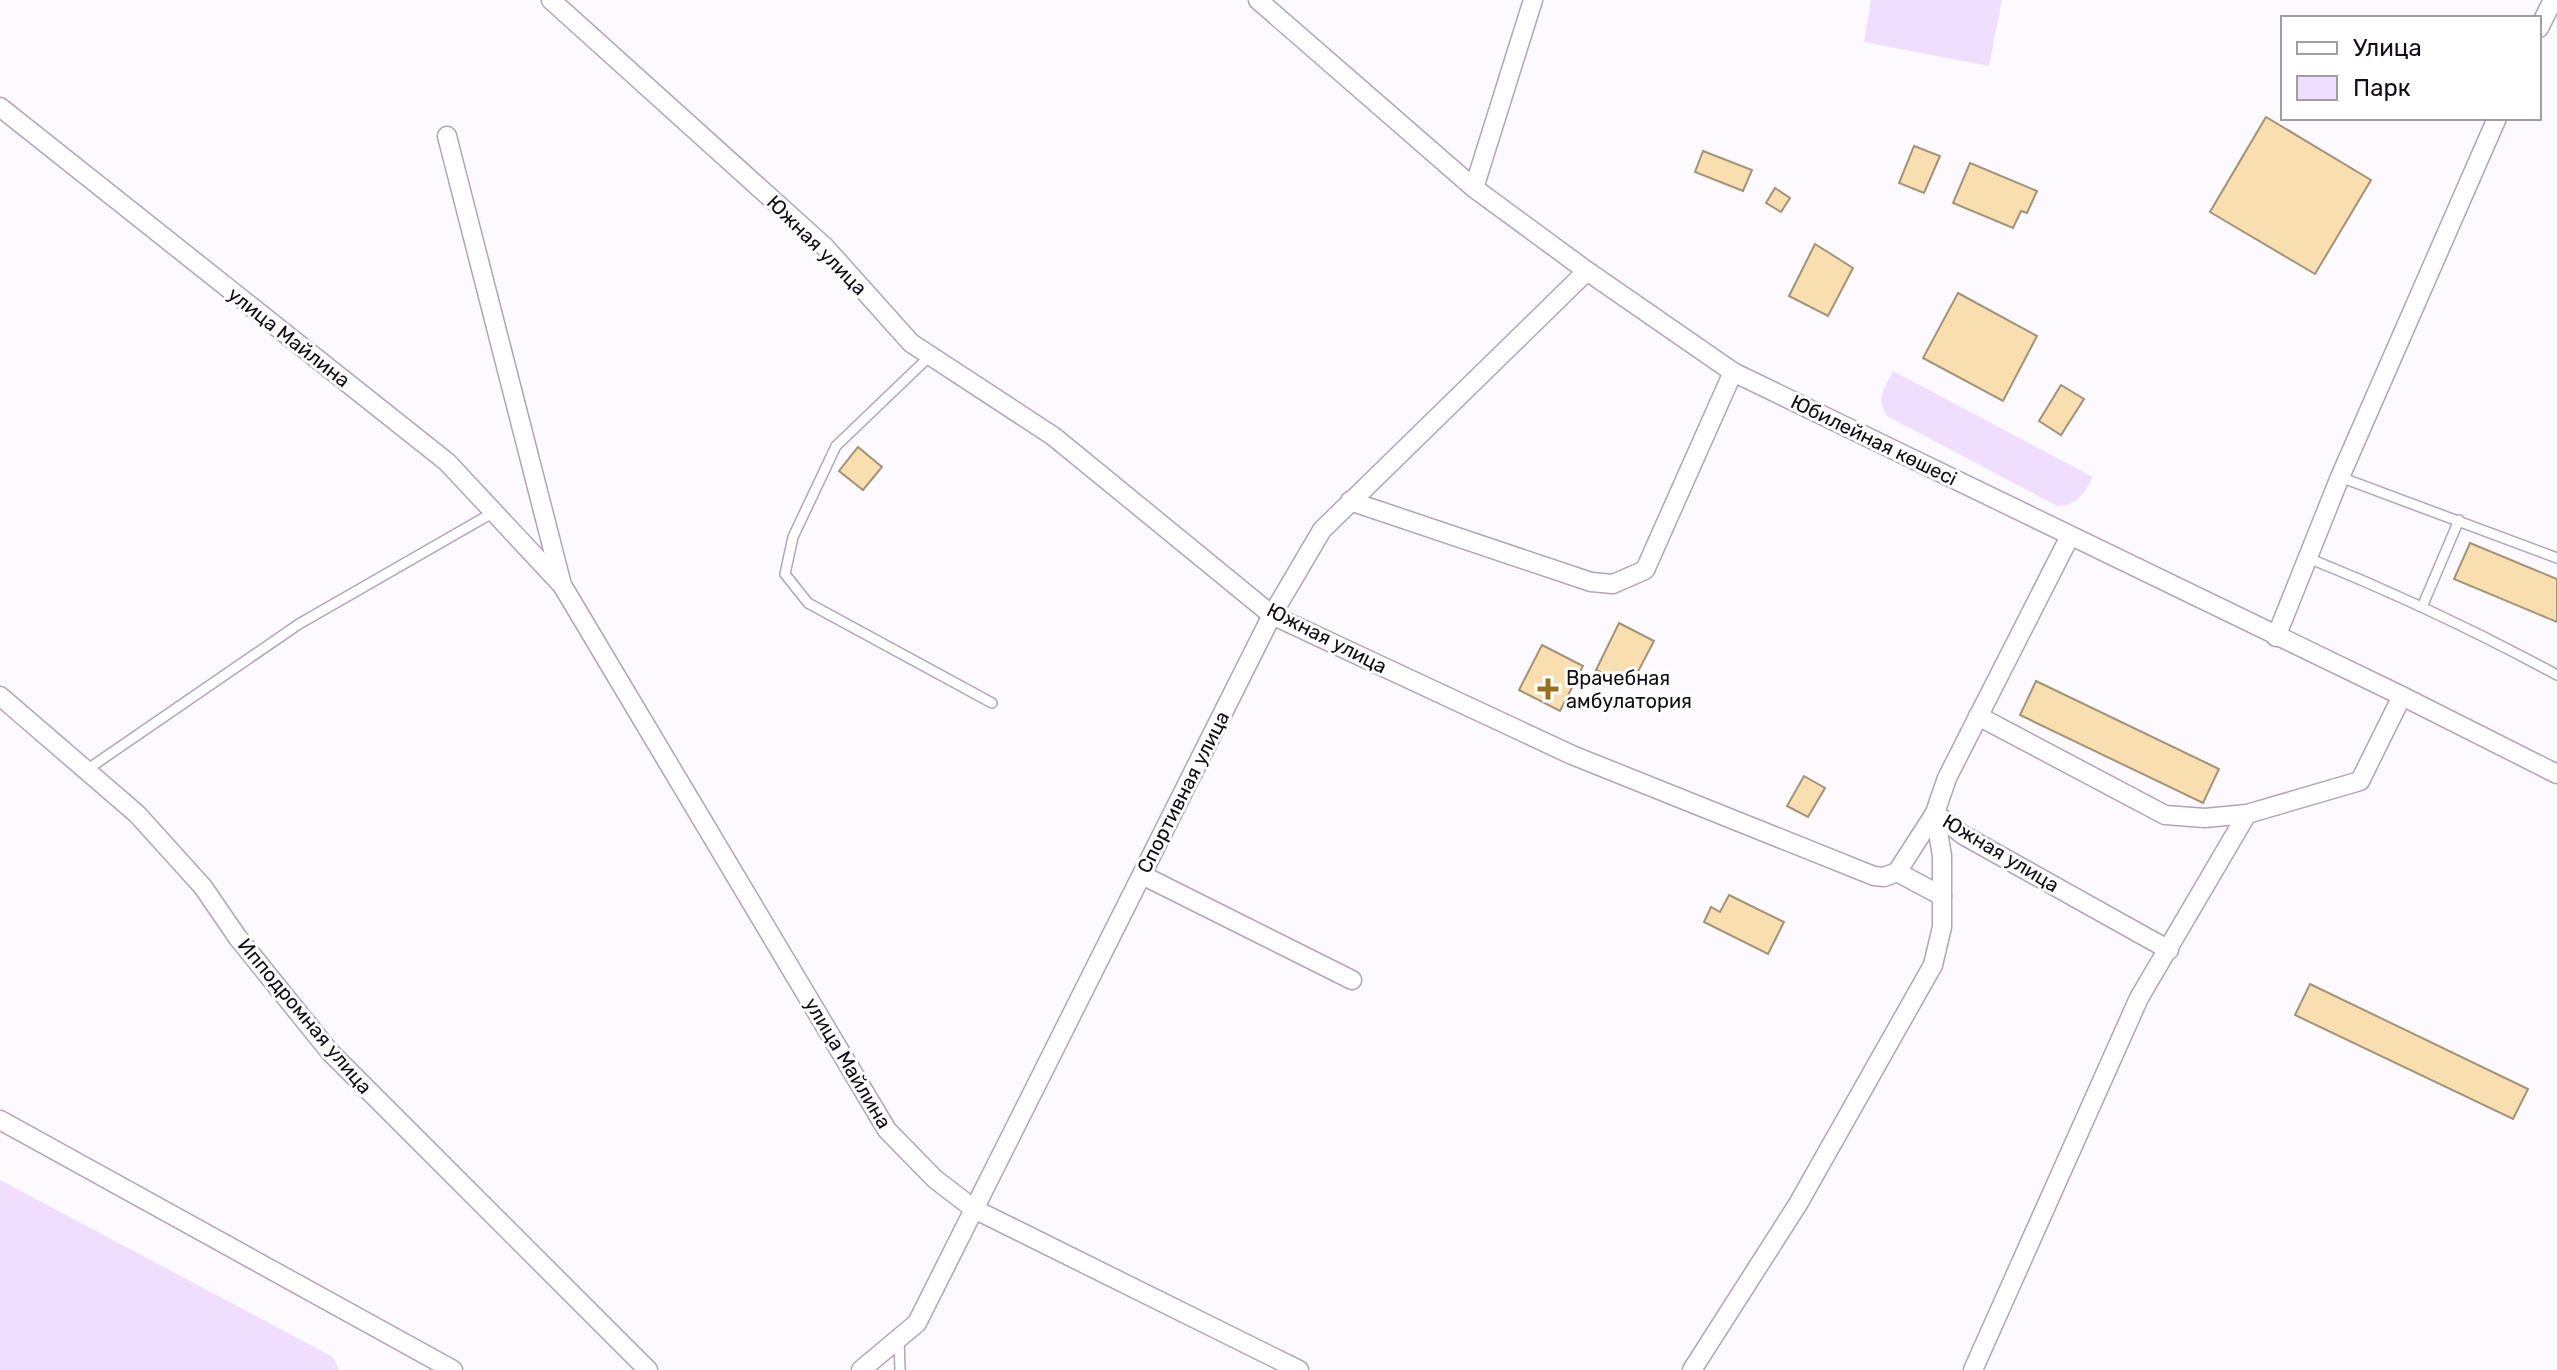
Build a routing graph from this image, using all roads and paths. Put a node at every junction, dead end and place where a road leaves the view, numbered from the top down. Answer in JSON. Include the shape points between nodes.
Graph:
{"nodes":[{"id":1,"x":551,"y":0,"type":"edge"},
{"id":2,"x":1258,"y":0,"type":"edge"},
{"id":3,"x":1533,"y":0,"type":"edge"},
{"id":4,"x":2553,"y":0,"type":"edge"},
{"id":5,"x":2541,"y":24,"type":"edge"},
{"id":6,"x":0,"y":107,"type":"edge"},
{"id":7,"x":2496,"y":120,"type":"edge"},
{"id":8,"x":447,"y":136,"type":"dead end"},
{"id":9,"x":1474,"y":188,"type":"junction"},
{"id":10,"x":1587,"y":271,"type":"junction"},
{"id":11,"x":930,"y":356,"type":"junction"},
{"id":12,"x":1733,"y":372,"type":"junction"},
{"id":13,"x":2340,"y":477,"type":"junction"},
{"id":14,"x":1350,"y":501,"type":"junction"},
{"id":15,"x":494,"y":512,"type":"junction"},
{"id":16,"x":2459,"y":520,"type":"junction"},
{"id":17,"x":2070,"y":536,"type":"junction"},
{"id":18,"x":2308,"y":558,"type":"junction"},
{"id":19,"x":2557,"y":558,"type":"edge"},
{"id":20,"x":562,"y":585,"type":"junction"},
{"id":21,"x":2422,"y":607,"type":"junction"},
{"id":22,"x":1272,"y":615,"type":"junction"},
{"id":23,"x":2276,"y":637,"type":"junction"},
{"id":24,"x":2557,"y":675,"type":"edge"},
{"id":25,"x":0,"y":696,"type":"edge"},
{"id":26,"x":2402,"y":696,"type":"junction"},
{"id":27,"x":992,"y":703,"type":"dead end"},
{"id":28,"x":1978,"y":716,"type":"junction"},
{"id":29,"x":85,"y":771,"type":"junction"},
{"id":30,"x":2557,"y":774,"type":"edge"},
{"id":31,"x":1935,"y":813,"type":"junction"},
{"id":32,"x":2247,"y":814,"type":"junction"},
{"id":33,"x":1897,"y":872,"type":"junction"},
{"id":34,"x":1142,"y":875,"type":"junction"},
{"id":35,"x":1942,"y":896,"type":"junction"},
{"id":36,"x":2169,"y":950,"type":"junction"},
{"id":37,"x":1352,"y":980,"type":"dead end"},
{"id":38,"x":0,"y":1120,"type":"edge"},
{"id":39,"x":974,"y":1209,"type":"junction"},
{"id":40,"x":899,"y":1338,"type":"junction"},
{"id":41,"x":453,"y":1370,"type":"edge"},
{"id":42,"x":648,"y":1370,"type":"edge"},
{"id":43,"x":861,"y":1370,"type":"edge"},
{"id":44,"x":900,"y":1370,"type":"edge"},
{"id":45,"x":1299,"y":1370,"type":"edge"},
{"id":46,"x":1692,"y":1370,"type":"edge"},
{"id":47,"x":1973,"y":1370,"type":"edge"}],
"edges":[{"from":1,"to":11,"type":"street","name":"Южная улица","via":[[825,247],[911,343]]},
{"from":2,"to":9,"type":"street","name":"Юбилейная көшесі"},
{"from":3,"to":9,"type":"street"},
{"from":4,"to":5,"type":"street"},
{"from":6,"to":15,"type":"street","name":"улица Майлина","via":[[447,462]]},
{"from":7,"to":13,"type":"street"},
{"from":8,"to":20,"type":"street","name":"улица Майлина"},
{"from":9,"to":10,"type":"street","name":"Юбилейная көшесі"},
{"from":10,"to":12,"type":"street","name":"Юбилейная көшесі"},
{"from":10,"to":14,"type":"street","name":"Спортивная улица"},
{"from":11,"to":22,"type":"street","name":"Южная улица","via":[[1053,436]]},
{"from":11,"to":27,"type":"lane","via":[[836,446],[793,537],[785,574],[808,603]]},
{"from":12,"to":14,"type":"street","via":[[1645,570],[1613,584],[1591,582]]},
{"from":12,"to":17,"type":"street","name":"Юбилейная көшесі"},
{"from":13,"to":16,"type":"lane"},
{"from":13,"to":18,"type":"street"},
{"from":14,"to":22,"type":"street","name":"Спортивная улица","via":[[1322,530]]},
{"from":15,"to":20,"type":"street","name":"улица Майлина"},
{"from":15,"to":29,"type":"lane","via":[[299,624]]},
{"from":16,"to":19,"type":"lane"},
{"from":16,"to":21,"type":"lane"},
{"from":17,"to":23,"type":"street","name":"Юбилейная көшесі"},
{"from":17,"to":28,"type":"street"},
{"from":18,"to":21,"type":"lane"},
{"from":18,"to":23,"type":"street"},
{"from":20,"to":39,"type":"street","name":"улица Майлина","via":[[887,1130],[935,1179]]},
{"from":21,"to":24,"type":"lane"},
{"from":22,"to":33,"type":"street","name":"Южная улица","via":[[1572,755],[1874,876]]},
{"from":22,"to":34,"type":"street","name":"Спортивная улица"},
{"from":23,"to":26,"type":"street","name":"Юбилейная көшесі"},
{"from":25,"to":29,"type":"street","name":"Ипподромная улица"},
{"from":26,"to":30,"type":"street","name":"Юбилейная көшесі"},
{"from":26,"to":32,"type":"street","via":[[2360,781]]},
{"from":28,"to":31,"type":"street"},
{"from":28,"to":32,"type":"street","via":[[2165,815]]},
{"from":29,"to":42,"type":"street","name":"Ипподромная улица","via":[[172,851],[330,1052]]},
{"from":31,"to":33,"type":"street","name":"Южная улица"},
{"from":31,"to":35,"type":"street"},
{"from":31,"to":36,"type":"street","name":"Южная улица","via":[[1963,835]]},
{"from":32,"to":36,"type":"street"},
{"from":33,"to":35,"type":"street"},
{"from":34,"to":37,"type":"street"},
{"from":34,"to":39,"type":"street","name":"Спортивная улица"},
{"from":35,"to":46,"type":"street","via":[[1942,927],[1933,965],[1798,1204]]},
{"from":36,"to":47,"type":"street","via":[[2139,998]]},
{"from":38,"to":41,"type":"street"},
{"from":39,"to":40,"type":"street","name":"Спортивная улица","via":[[917,1323]]},
{"from":39,"to":45,"type":"street","name":"улица Майлина"},
{"from":40,"to":43,"type":"street","name":"Спортивная улица"},
{"from":40,"to":44,"type":"lane"}]}
